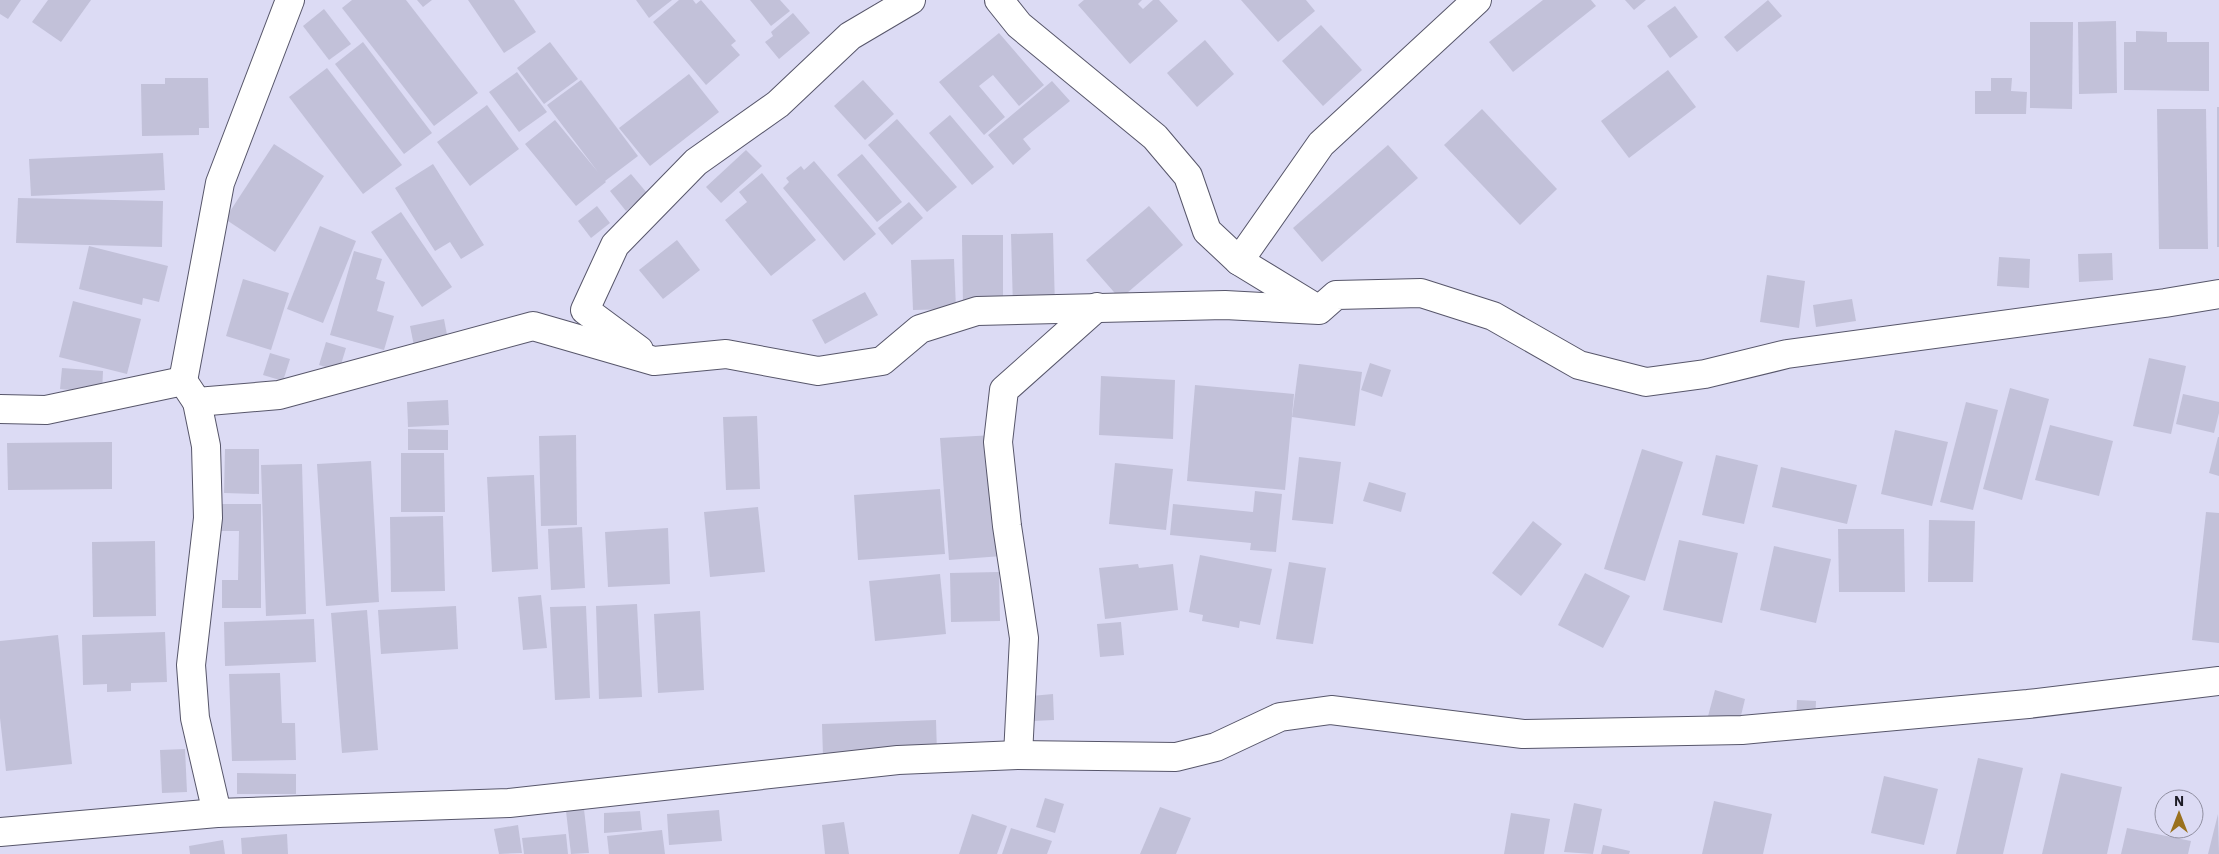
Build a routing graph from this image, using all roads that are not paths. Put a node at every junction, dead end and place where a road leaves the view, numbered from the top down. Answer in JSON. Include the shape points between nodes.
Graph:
{"nodes":[{"id":1,"x":290,"y":0,"type":"edge"},
{"id":2,"x":911,"y":0,"type":"edge"},
{"id":3,"x":999,"y":0,"type":"edge"},
{"id":4,"x":1477,"y":0,"type":"edge"},
{"id":5,"x":1239,"y":261,"type":"junction"},
{"id":6,"x":2219,"y":294,"type":"edge"},
{"id":7,"x":1097,"y":307,"type":"junction"},
{"id":8,"x":585,"y":310,"type":"junction"},
{"id":9,"x":1319,"y":310,"type":"junction"},
{"id":10,"x":533,"y":326,"type":"junction"},
{"id":11,"x":654,"y":361,"type":"junction"},
{"id":12,"x":190,"y":392,"type":"junction"},
{"id":13,"x":0,"y":409,"type":"edge"},
{"id":14,"x":2219,"y":681,"type":"edge"},
{"id":15,"x":1018,"y":755,"type":"junction"},
{"id":16,"x":218,"y":813,"type":"junction"},
{"id":17,"x":0,"y":832,"type":"edge"}],
"edges":[{"from":1,"to":12,"type":"street","via":[[220,184]]},
{"from":2,"to":8,"type":"street","via":[[850,36],[778,104],[696,162],[615,245]]},
{"from":3,"to":5,"type":"street","via":[[1019,25],[1155,137],[1188,176],[1207,230]]},
{"from":4,"to":5,"type":"street","via":[[1321,144]]},
{"from":5,"to":9,"type":"street"},
{"from":6,"to":9,"type":"street","via":[[1787,354],[1706,374],[1646,382],[1579,365],[1493,316],[1421,293],[1336,295]]},
{"from":7,"to":9,"type":"street","via":[[1225,305]]},
{"from":7,"to":11,"type":"street","via":[[977,311],[920,329],[882,361],[818,371],[726,354]]},
{"from":7,"to":15,"type":"street","via":[[1004,390],[998,442],[1024,638]]},
{"from":8,"to":10,"type":"street"},
{"from":8,"to":11,"type":"street"},
{"from":10,"to":11,"type":"street"},
{"from":10,"to":12,"type":"street","via":[[279,395]]},
{"from":12,"to":13,"type":"street","via":[[46,410]]},
{"from":12,"to":16,"type":"street","via":[[206,446],[208,518],[191,665],[195,718]]},
{"from":14,"to":15,"type":"street","via":[[2028,704],[1742,730],[1523,734],[1331,710],[1280,717],[1216,747],[1176,757]]},
{"from":15,"to":16,"type":"street","via":[[898,760],[509,803]]},
{"from":16,"to":17,"type":"street"}]}
